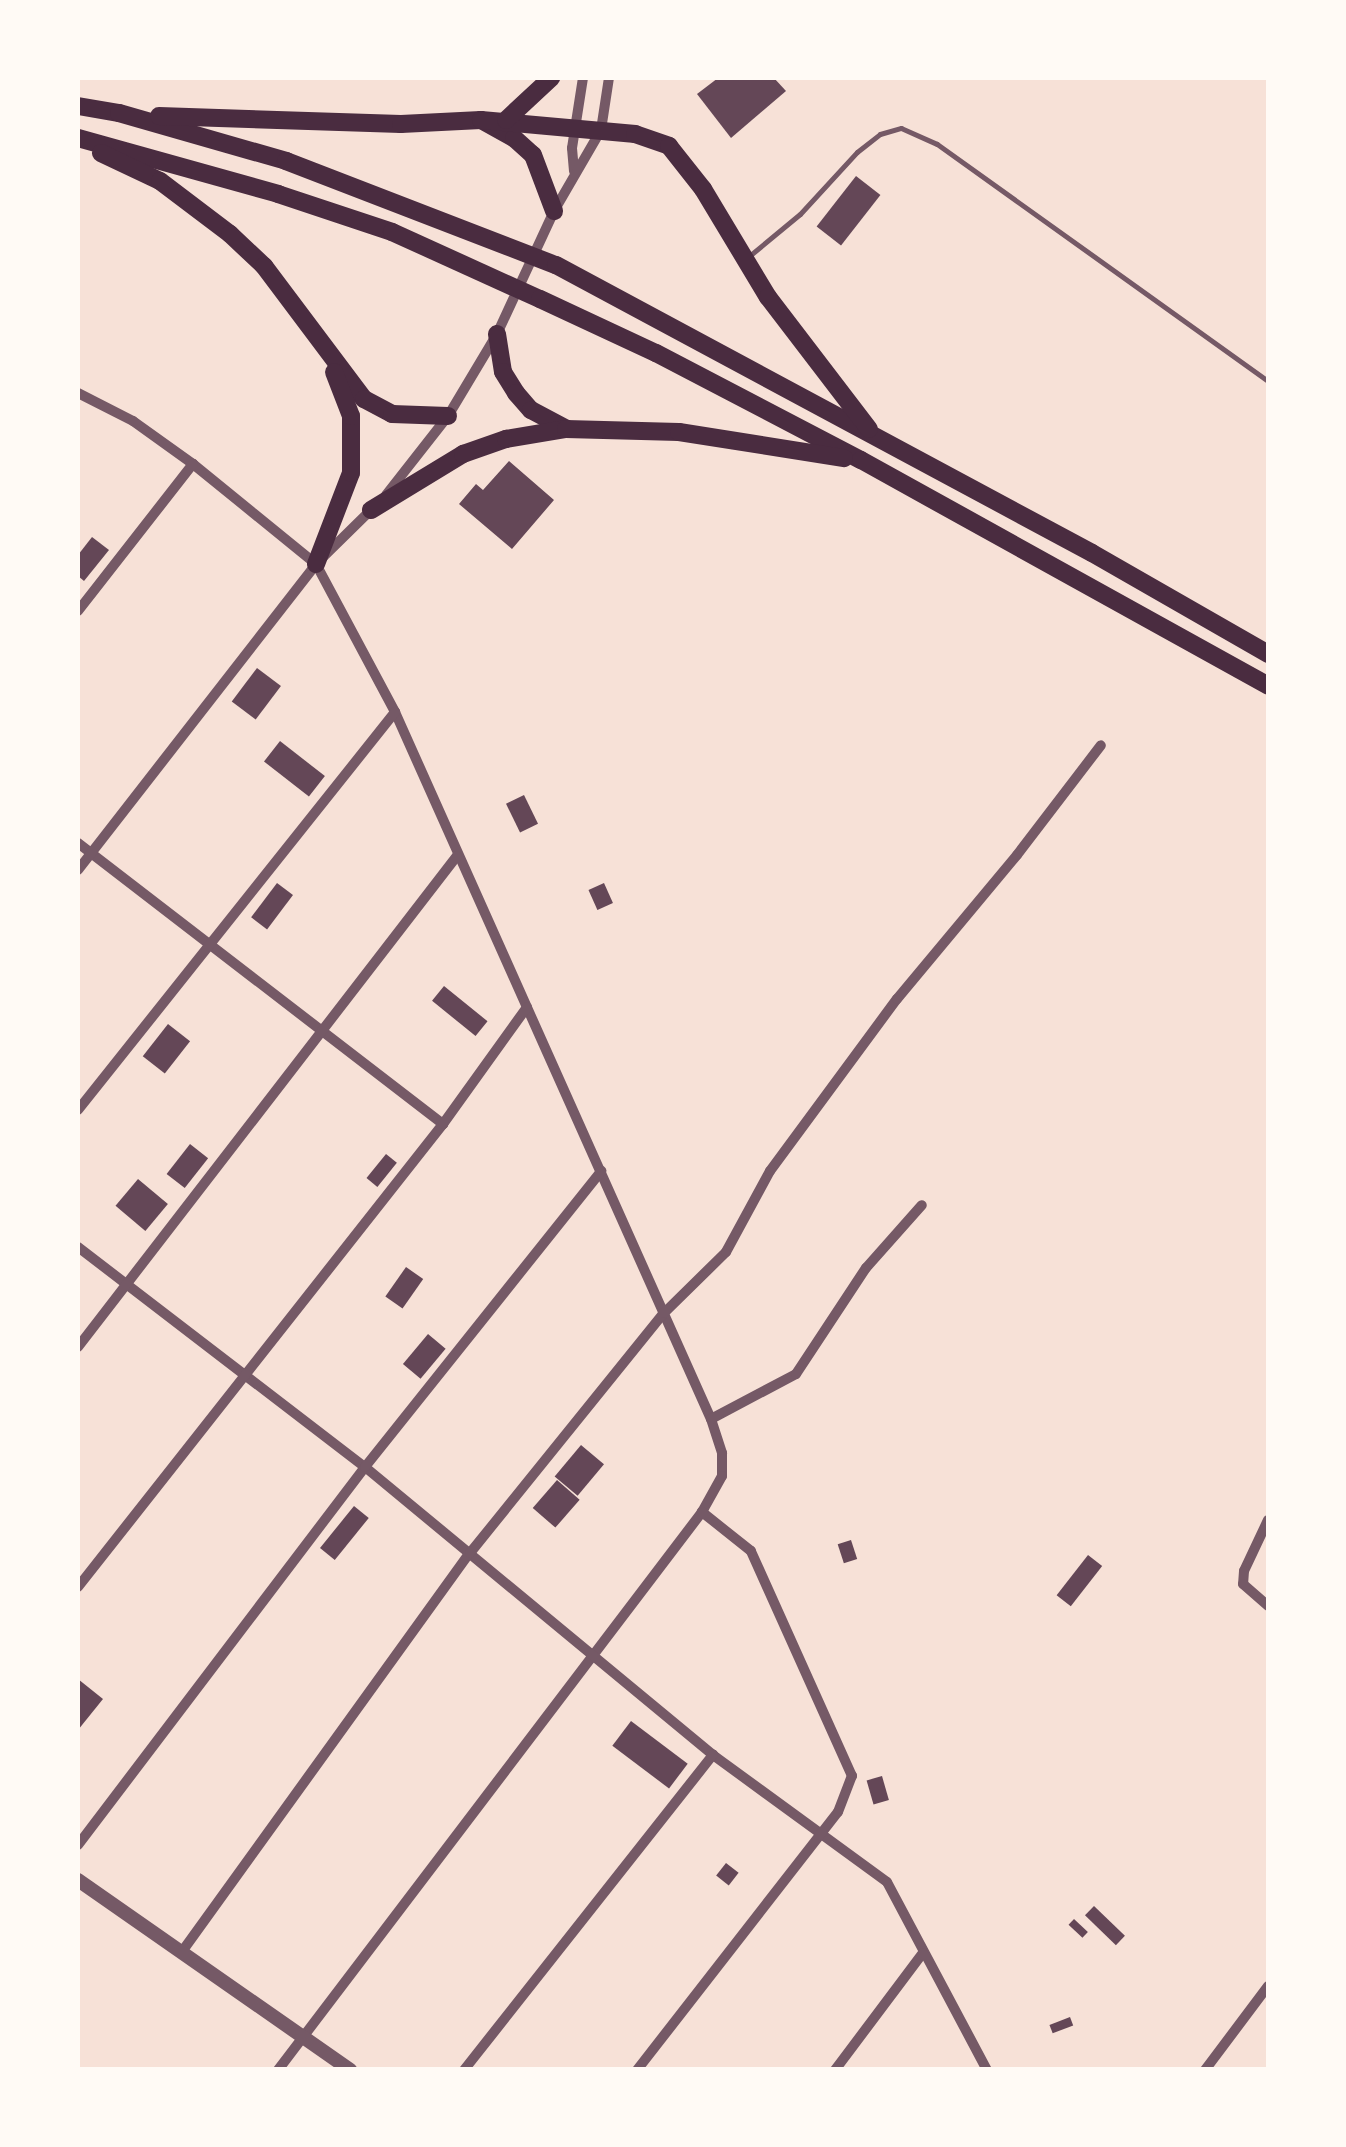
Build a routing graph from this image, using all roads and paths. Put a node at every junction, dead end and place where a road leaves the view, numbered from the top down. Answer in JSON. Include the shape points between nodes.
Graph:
{"nodes":[{"id":1,"x":551,"y":78,"type":"edge"},
{"id":2,"x":583,"y":78,"type":"edge"},
{"id":3,"x":609,"y":78,"type":"edge"},
{"id":4,"x":78,"y":106,"type":"edge"},
{"id":5,"x":119,"y":112,"type":"junction"},
{"id":6,"x":480,"y":120,"type":"junction"},
{"id":7,"x":506,"y":120,"type":"junction"},
{"id":8,"x":578,"y":128,"type":"junction"},
{"id":9,"x":601,"y":130,"type":"junction"},
{"id":10,"x":78,"y":140,"type":"edge"},
{"id":11,"x":574,"y":171,"type":"junction"},
{"id":12,"x":554,"y":211,"type":"junction"},
{"id":13,"x":746,"y":259,"type":"junction"},
{"id":14,"x":497,"y":334,"type":"junction"},
{"id":15,"x":329,"y":357,"type":"junction"},
{"id":16,"x":1268,"y":381,"type":"edge"},
{"id":17,"x":78,"y":393,"type":"edge"},
{"id":18,"x":448,"y":416,"type":"junction"},
{"id":19,"x":566,"y":428,"type":"junction"},
{"id":20,"x":875,"y":438,"type":"junction"},
{"id":21,"x":861,"y":460,"type":"junction"},
{"id":22,"x":193,"y":464,"type":"junction"},
{"id":23,"x":371,"y":510,"type":"junction"},
{"id":24,"x":316,"y":564,"type":"junction"},
{"id":25,"x":78,"y":611,"type":"edge"},
{"id":26,"x":1268,"y":654,"type":"edge"},
{"id":27,"x":1268,"y":686,"type":"edge"},
{"id":28,"x":395,"y":712,"type":"junction"},
{"id":29,"x":1101,"y":745,"type":"dead end"},
{"id":30,"x":78,"y":843,"type":"edge"},
{"id":31,"x":90,"y":853,"type":"junction"},
{"id":32,"x":457,"y":856,"type":"junction"},
{"id":33,"x":78,"y":870,"type":"edge"},
{"id":34,"x":210,"y":942,"type":"junction"},
{"id":35,"x":526,"y":1007,"type":"junction"},
{"id":36,"x":323,"y":1030,"type":"junction"},
{"id":37,"x":78,"y":1110,"type":"edge"},
{"id":38,"x":444,"y":1124,"type":"junction"},
{"id":39,"x":601,"y":1170,"type":"junction"},
{"id":40,"x":922,"y":1205,"type":"dead end"},
{"id":41,"x":78,"y":1247,"type":"edge"},
{"id":42,"x":126,"y":1284,"type":"junction"},
{"id":43,"x":664,"y":1313,"type":"junction"},
{"id":44,"x":78,"y":1347,"type":"edge"},
{"id":45,"x":243,"y":1374,"type":"junction"},
{"id":46,"x":711,"y":1419,"type":"junction"},
{"id":47,"x":365,"y":1467,"type":"junction"},
{"id":48,"x":702,"y":1512,"type":"junction"},
{"id":49,"x":1268,"y":1520,"type":"edge"},
{"id":50,"x":470,"y":1553,"type":"junction"},
{"id":51,"x":78,"y":1587,"type":"edge"},
{"id":52,"x":1268,"y":1606,"type":"edge"},
{"id":53,"x":591,"y":1653,"type":"junction"},
{"id":54,"x":713,"y":1755,"type":"junction"},
{"id":55,"x":820,"y":1833,"type":"junction"},
{"id":56,"x":78,"y":1844,"type":"edge"},
{"id":57,"x":78,"y":1880,"type":"edge"},
{"id":58,"x":181,"y":1953,"type":"junction"},
{"id":59,"x":923,"y":1953,"type":"junction"},
{"id":60,"x":1268,"y":1986,"type":"edge"},
{"id":61,"x":304,"y":2036,"type":"junction"},
{"id":62,"x":278,"y":2070,"type":"edge"},
{"id":63,"x":350,"y":2070,"type":"edge"},
{"id":64,"x":464,"y":2070,"type":"edge"},
{"id":65,"x":638,"y":2070,"type":"edge"},
{"id":66,"x":835,"y":2070,"type":"edge"},
{"id":67,"x":987,"y":2070,"type":"edge"},
{"id":68,"x":1205,"y":2070,"type":"edge"}],
"edges":[{"from":1,"to":7,"type":"main road"},
{"from":2,"to":8,"type":"street"},
{"from":3,"to":9,"type":"street"},
{"from":4,"to":5,"type":"main road"},
{"from":5,"to":6,"type":"main road","via":[[221,121]]},
{"from":5,"to":20,"type":"main road","via":[[286,161],[518,247]]},
{"from":6,"to":7,"type":"main road"},
{"from":6,"to":12,"type":"main road","via":[[533,156]]},
{"from":7,"to":8,"type":"main road"},
{"from":8,"to":9,"type":"main road"},
{"from":8,"to":11,"type":"street"},
{"from":9,"to":11,"type":"street"},
{"from":9,"to":13,"type":"main road","via":[[670,146]]},
{"from":10,"to":15,"type":"main road","via":[[160,181],[230,234],[274,279]]},
{"from":10,"to":21,"type":"main road","via":[[376,226],[656,353]]},
{"from":11,"to":12,"type":"street"},
{"from":12,"to":14,"type":"street"},
{"from":13,"to":16,"type":"lane","via":[[800,214],[857,152],[901,128],[937,144]]},
{"from":13,"to":20,"type":"main road"},
{"from":14,"to":18,"type":"street"},
{"from":14,"to":19,"type":"main road","via":[[503,372],[516,393],[531,410]]},
{"from":15,"to":18,"type":"main road","via":[[380,408]]},
{"from":15,"to":24,"type":"main road","via":[[351,416],[351,474]]},
{"from":17,"to":22,"type":"street","via":[[133,421]]},
{"from":18,"to":23,"type":"street"},
{"from":19,"to":21,"type":"main road","via":[[679,432]]},
{"from":19,"to":23,"type":"main road","via":[[463,454]]},
{"from":20,"to":26,"type":"main road"},
{"from":21,"to":27,"type":"main road"},
{"from":22,"to":24,"type":"street"},
{"from":22,"to":25,"type":"street"},
{"from":23,"to":24,"type":"street"},
{"from":24,"to":28,"type":"street"},
{"from":24,"to":31,"type":"street"},
{"from":28,"to":32,"type":"street"},
{"from":28,"to":34,"type":"street"},
{"from":29,"to":43,"type":"street","via":[[897,999],[770,1171],[726,1252]]},
{"from":30,"to":31,"type":"street"},
{"from":31,"to":33,"type":"street"},
{"from":31,"to":34,"type":"street"},
{"from":32,"to":35,"type":"street"},
{"from":32,"to":36,"type":"street"},
{"from":34,"to":36,"type":"street"},
{"from":34,"to":37,"type":"street"},
{"from":35,"to":38,"type":"street"},
{"from":35,"to":39,"type":"street"},
{"from":36,"to":38,"type":"street"},
{"from":36,"to":42,"type":"street"},
{"from":38,"to":45,"type":"street"},
{"from":39,"to":43,"type":"street"},
{"from":39,"to":47,"type":"street"},
{"from":40,"to":46,"type":"street","via":[[866,1268],[796,1374]]},
{"from":41,"to":42,"type":"street"},
{"from":42,"to":44,"type":"street"},
{"from":42,"to":45,"type":"street"},
{"from":43,"to":46,"type":"street"},
{"from":43,"to":50,"type":"street"},
{"from":45,"to":47,"type":"street"},
{"from":45,"to":51,"type":"street"},
{"from":46,"to":48,"type":"street","via":[[722,1476]]},
{"from":47,"to":50,"type":"street"},
{"from":47,"to":56,"type":"street"},
{"from":48,"to":53,"type":"street"},
{"from":48,"to":55,"type":"street","via":[[747,1544],[846,1754],[852,1776],[847,1794]]},
{"from":49,"to":52,"type":"street","via":[[1243,1584]]},
{"from":50,"to":53,"type":"street"},
{"from":50,"to":58,"type":"street"},
{"from":53,"to":54,"type":"street"},
{"from":53,"to":61,"type":"street"},
{"from":54,"to":55,"type":"street"},
{"from":54,"to":64,"type":"street"},
{"from":55,"to":59,"type":"street","via":[[887,1882]]},
{"from":55,"to":65,"type":"street"},
{"from":57,"to":58,"type":"street"},
{"from":58,"to":61,"type":"street"},
{"from":59,"to":66,"type":"street"},
{"from":59,"to":67,"type":"street"},
{"from":60,"to":68,"type":"street"},
{"from":61,"to":62,"type":"street"},
{"from":61,"to":63,"type":"street"}]}
